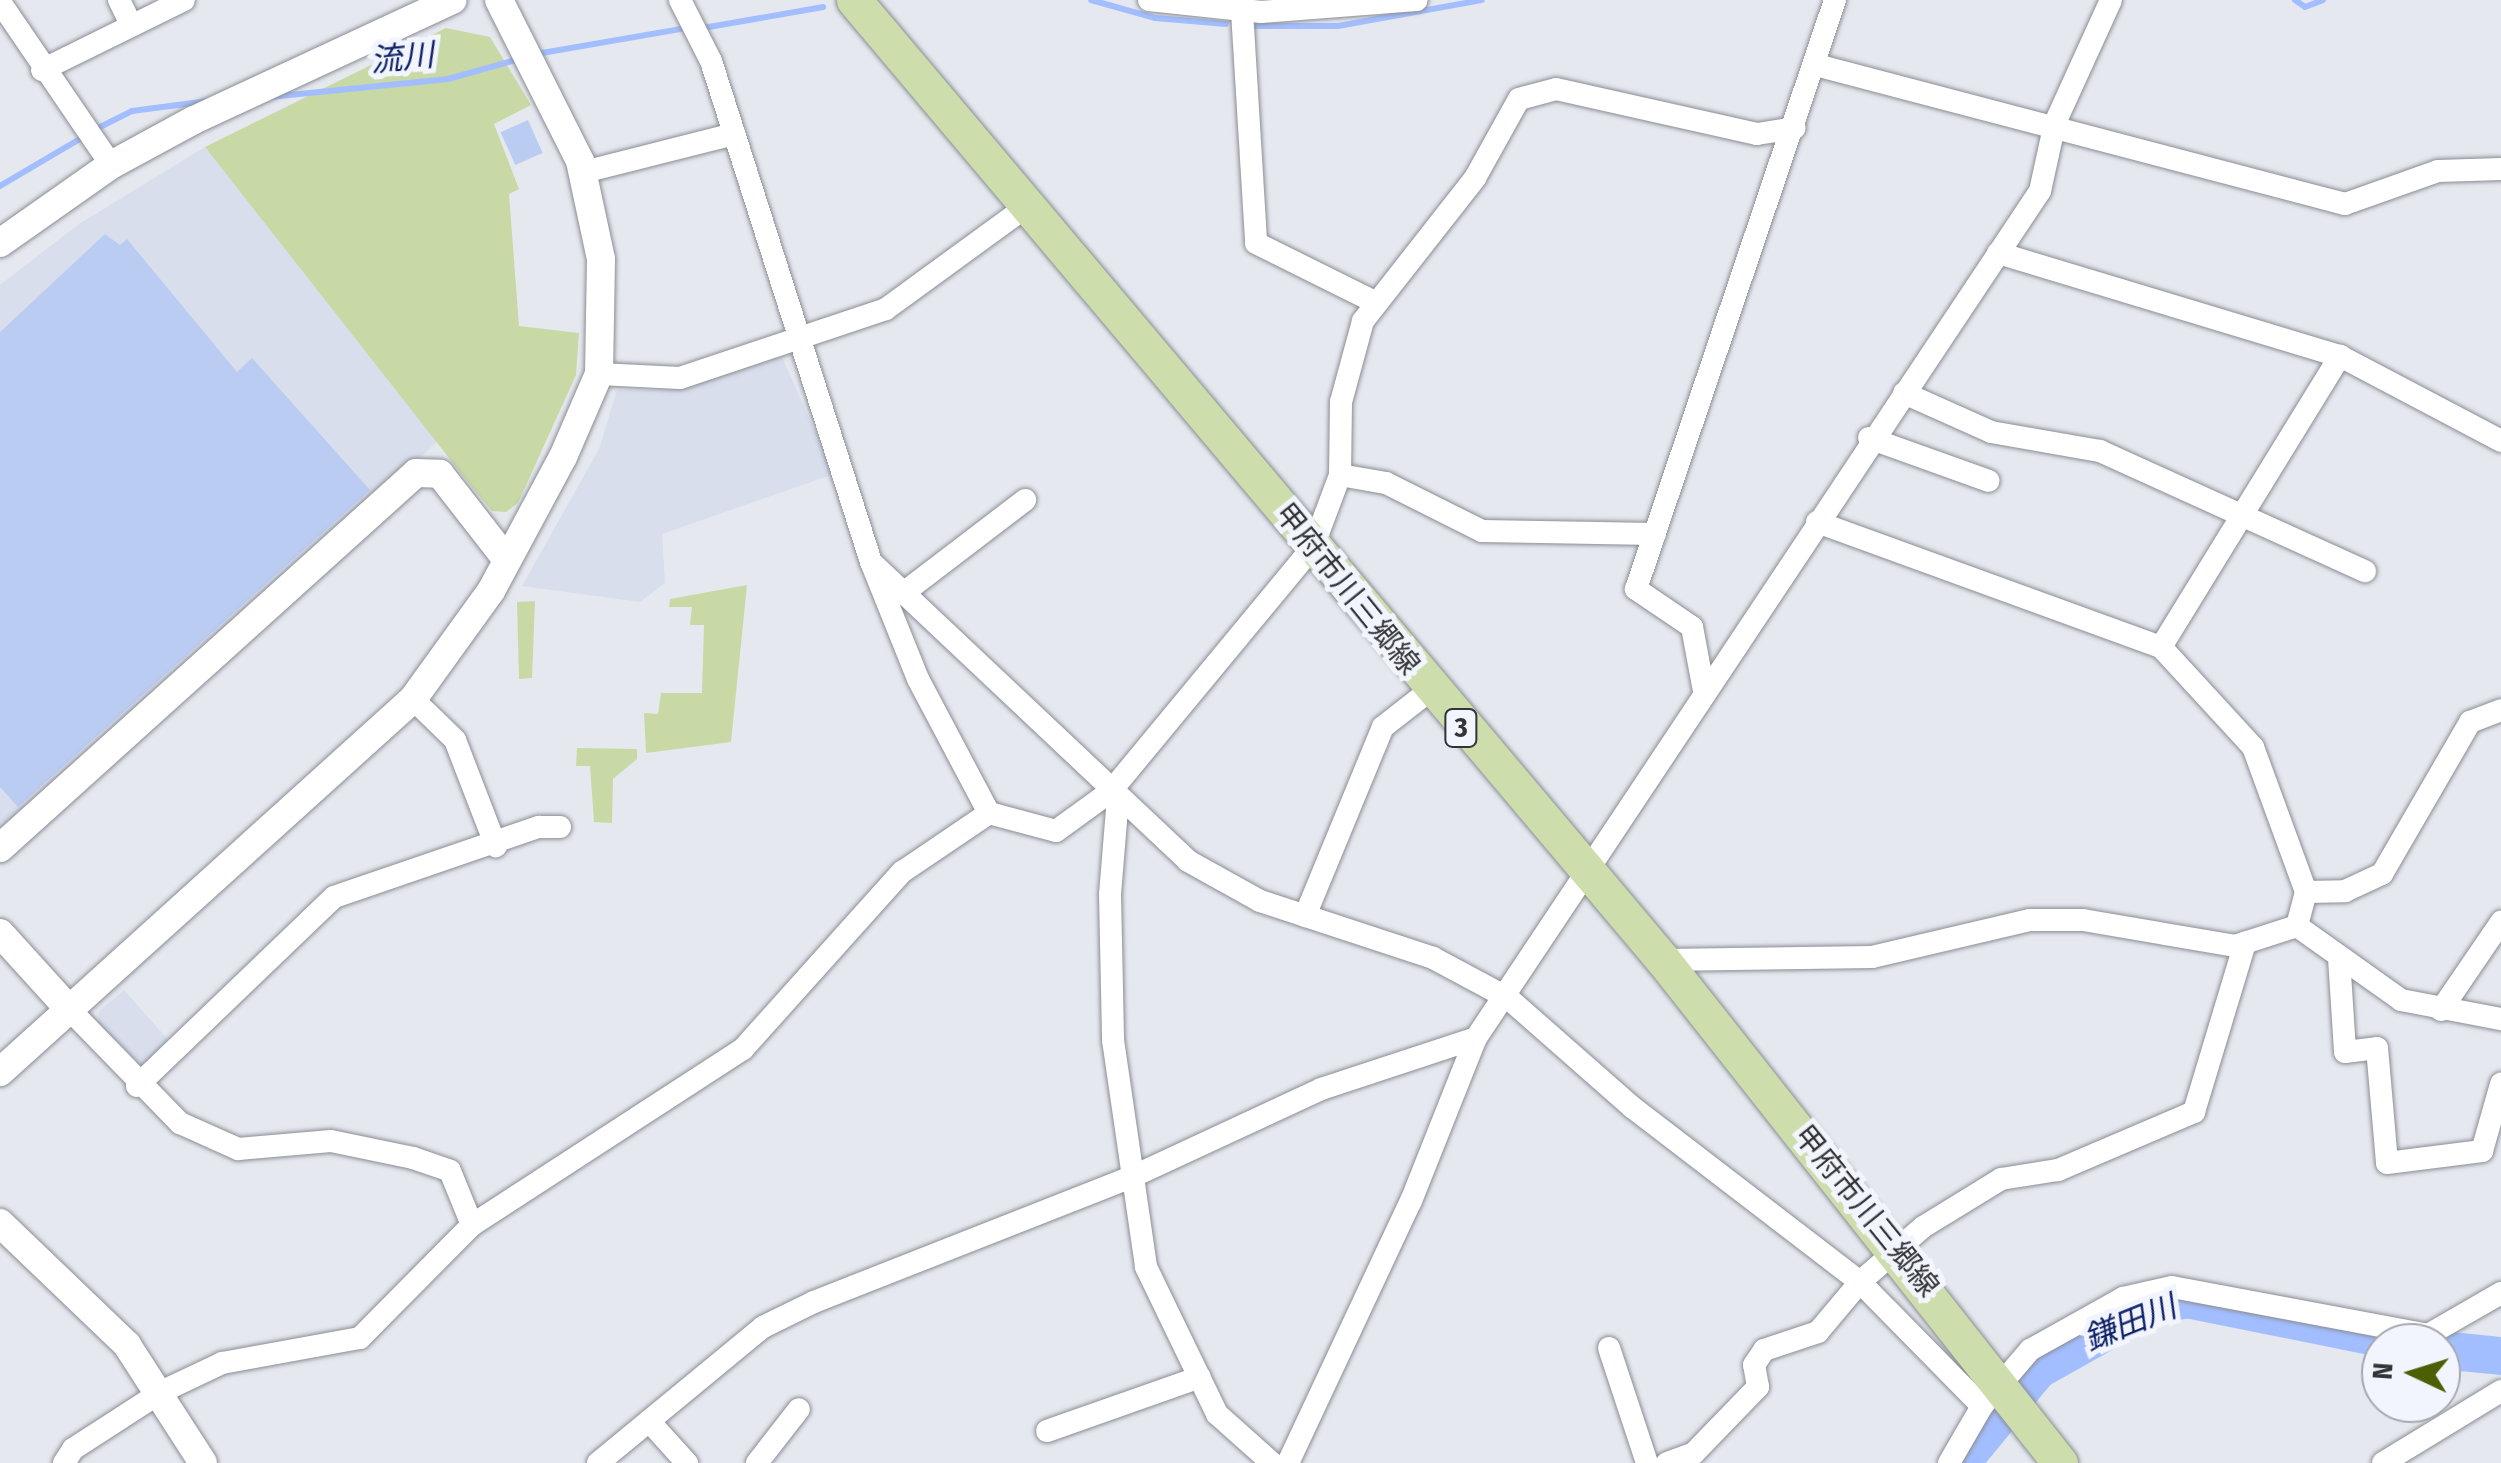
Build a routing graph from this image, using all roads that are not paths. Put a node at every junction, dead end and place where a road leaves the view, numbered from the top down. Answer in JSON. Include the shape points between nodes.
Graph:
{"nodes":[{"id":1,"x":119,"y":0,"type":"edge"},
{"id":2,"x":184,"y":0,"type":"edge"},
{"id":3,"x":452,"y":0,"type":"edge"},
{"id":4,"x":500,"y":0,"type":"edge"},
{"id":5,"x":680,"y":0,"type":"edge"},
{"id":6,"x":854,"y":0,"type":"edge"},
{"id":7,"x":1149,"y":0,"type":"edge"},
{"id":8,"x":1417,"y":0,"type":"edge"},
{"id":9,"x":1835,"y":0,"type":"edge"},
{"id":10,"x":2111,"y":0,"type":"edge"},
{"id":11,"x":0,"y":2,"type":"edge"},
{"id":12,"x":1348,"y":4,"type":"edge"},
{"id":13,"x":1242,"y":11,"type":"junction"},
{"id":14,"x":131,"y":24,"type":"junction"},
{"id":15,"x":1816,"y":65,"type":"junction"},
{"id":16,"x":42,"y":70,"type":"junction"},
{"id":17,"x":2055,"y":123,"type":"junction"},
{"id":18,"x":1794,"y":128,"type":"junction"},
{"id":19,"x":734,"y":134,"type":"junction"},
{"id":20,"x":111,"y":166,"type":"junction"},
{"id":21,"x":2501,"y":169,"type":"edge"},
{"id":22,"x":584,"y":172,"type":"junction"},
{"id":23,"x":1027,"y":206,"type":"junction"},
{"id":24,"x":0,"y":243,"type":"edge"},
{"id":25,"x":1998,"y":253,"type":"junction"},
{"id":26,"x":1375,"y":302,"type":"junction"},
{"id":27,"x":800,"y":340,"type":"junction"},
{"id":28,"x":2340,"y":356,"type":"junction"},
{"id":29,"x":599,"y":374,"type":"junction"},
{"id":30,"x":1904,"y":393,"type":"junction"},
{"id":31,"x":1869,"y":438,"type":"junction"},
{"id":32,"x":2499,"y":438,"type":"edge"},
{"id":33,"x":1340,"y":475,"type":"junction"},
{"id":34,"x":1990,"y":480,"type":"dead end"},
{"id":35,"x":1024,"y":500,"type":"dead end"},
{"id":36,"x":2240,"y":516,"type":"junction"},
{"id":37,"x":1818,"y":522,"type":"junction"},
{"id":38,"x":1655,"y":534,"type":"junction"},
{"id":39,"x":1313,"y":546,"type":"junction"},
{"id":40,"x":507,"y":560,"type":"junction"},
{"id":41,"x":871,"y":562,"type":"junction"},
{"id":42,"x":2365,"y":570,"type":"dead end"},
{"id":43,"x":906,"y":591,"type":"junction"},
{"id":44,"x":2161,"y":648,"type":"junction"},
{"id":45,"x":1430,"y":690,"type":"junction"},
{"id":46,"x":1704,"y":691,"type":"junction"},
{"id":47,"x":413,"y":698,"type":"junction"},
{"id":48,"x":2501,"y":710,"type":"edge"},
{"id":49,"x":1115,"y":794,"type":"junction"},
{"id":50,"x":989,"y":813,"type":"junction"},
{"id":51,"x":560,"y":828,"type":"dead end"},
{"id":52,"x":496,"y":846,"type":"junction"},
{"id":53,"x":0,"y":848,"type":"edge"},
{"id":54,"x":1590,"y":876,"type":"junction"},
{"id":55,"x":2306,"y":892,"type":"junction"},
{"id":56,"x":1305,"y":916,"type":"junction"},
{"id":57,"x":2501,"y":922,"type":"edge"},
{"id":58,"x":2297,"y":926,"type":"junction"},
{"id":59,"x":0,"y":933,"type":"edge"},
{"id":60,"x":2245,"y":943,"type":"junction"},
{"id":61,"x":2340,"y":958,"type":"junction"},
{"id":62,"x":1663,"y":960,"type":"junction"},
{"id":63,"x":1508,"y":998,"type":"junction"},
{"id":64,"x":68,"y":1008,"type":"junction"},
{"id":65,"x":2441,"y":1010,"type":"junction"},
{"id":66,"x":2501,"y":1019,"type":"edge"},
{"id":67,"x":1476,"y":1038,"type":"junction"},
{"id":68,"x":0,"y":1072,"type":"edge"},
{"id":69,"x":2501,"y":1084,"type":"edge"},
{"id":70,"x":137,"y":1086,"type":"junction"},
{"id":71,"x":1136,"y":1175,"type":"junction"},
{"id":72,"x":0,"y":1223,"type":"edge"},
{"id":73,"x":472,"y":1225,"type":"junction"},
{"id":74,"x":1896,"y":1247,"type":"junction"},
{"id":75,"x":1860,"y":1282,"type":"junction"},
{"id":76,"x":2501,"y":1293,"type":"edge"},
{"id":77,"x":1609,"y":1348,"type":"dead end"},
{"id":78,"x":1200,"y":1378,"type":"junction"},
{"id":79,"x":2501,"y":1391,"type":"edge"},
{"id":80,"x":161,"y":1392,"type":"junction"},
{"id":81,"x":1992,"y":1393,"type":"junction"},
{"id":82,"x":799,"y":1409,"type":"dead end"},
{"id":83,"x":648,"y":1420,"type":"junction"},
{"id":84,"x":1047,"y":1430,"type":"dead end"},
{"id":85,"x":64,"y":1463,"type":"edge"},
{"id":86,"x":203,"y":1463,"type":"edge"},
{"id":87,"x":598,"y":1463,"type":"edge"},
{"id":88,"x":687,"y":1463,"type":"edge"},
{"id":89,"x":758,"y":1463,"type":"edge"},
{"id":90,"x":1272,"y":1463,"type":"edge"},
{"id":91,"x":1288,"y":1463,"type":"edge"},
{"id":92,"x":1648,"y":1463,"type":"edge"},
{"id":93,"x":1667,"y":1463,"type":"edge"},
{"id":94,"x":1949,"y":1463,"type":"edge"},
{"id":95,"x":2060,"y":1463,"type":"edge"},
{"id":96,"x":2383,"y":1463,"type":"edge"}],
"edges":[{"from":1,"to":14,"type":"street"},
{"from":2,"to":14,"type":"street"},
{"from":3,"to":20,"type":"street"},
{"from":4,"to":22,"type":"street"},
{"from":5,"to":19,"type":"street"},
{"from":6,"to":23,"type":"main road","name":"甲府市川三郷線","number":"3"},
{"from":7,"to":13,"type":"street"},
{"from":8,"to":12,"type":"street"},
{"from":9,"to":15,"type":"street"},
{"from":10,"to":17,"type":"street"},
{"from":11,"to":16,"type":"street"},
{"from":12,"to":13,"type":"street"},
{"from":13,"to":26,"type":"street","via":[[1256,243]]},
{"from":14,"to":16,"type":"street"},
{"from":15,"to":17,"type":"street"},
{"from":15,"to":18,"type":"street"},
{"from":16,"to":20,"type":"street"},
{"from":17,"to":21,"type":"street","via":[[2210,174],[2345,204],[2438,171]]},
{"from":17,"to":25,"type":"street","via":[[2040,191]]},
{"from":18,"to":26,"type":"street","via":[[1757,134],[1579,92],[1536,90],[1500,121],[1474,178]]},
{"from":18,"to":38,"type":"street"},
{"from":19,"to":22,"type":"street"},
{"from":19,"to":27,"type":"street"},
{"from":20,"to":24,"type":"street"},
{"from":22,"to":29,"type":"street","via":[[601,259]]},
{"from":23,"to":27,"type":"street","via":[[886,309]]},
{"from":23,"to":39,"type":"main road","name":"甲府市川三郷線","number":"3"},
{"from":25,"to":28,"type":"street"},
{"from":25,"to":30,"type":"street"},
{"from":26,"to":33,"type":"street","via":[[1341,402]]},
{"from":27,"to":29,"type":"street","via":[[680,378]]},
{"from":27,"to":41,"type":"street"},
{"from":28,"to":32,"type":"street"},
{"from":28,"to":36,"type":"street"},
{"from":29,"to":40,"type":"street"},
{"from":30,"to":31,"type":"street"},
{"from":30,"to":36,"type":"street","via":[[1991,432],[2100,451]]},
{"from":31,"to":34,"type":"street"},
{"from":31,"to":37,"type":"street"},
{"from":33,"to":38,"type":"street","via":[[1386,483],[1482,532]]},
{"from":33,"to":39,"type":"street"},
{"from":35,"to":43,"type":"street"},
{"from":36,"to":42,"type":"street"},
{"from":36,"to":44,"type":"street"},
{"from":37,"to":44,"type":"street"},
{"from":37,"to":46,"type":"street"},
{"from":38,"to":46,"type":"street","via":[[1637,596],[1692,627]]},
{"from":39,"to":45,"type":"main road","name":"甲府市川三郷線","number":"3"},
{"from":39,"to":49,"type":"street"},
{"from":40,"to":47,"type":"street"},
{"from":40,"to":53,"type":"street","via":[[440,474],[416,474]]},
{"from":41,"to":43,"type":"street"},
{"from":41,"to":50,"type":"street","via":[[918,679]]},
{"from":43,"to":49,"type":"street"},
{"from":44,"to":55,"type":"street","via":[[2254,747]]},
{"from":45,"to":54,"type":"main road","name":"甲府市川三郷線","number":"3"},
{"from":45,"to":56,"type":"street","via":[[1384,727]]},
{"from":46,"to":54,"type":"street"},
{"from":47,"to":52,"type":"street","via":[[455,740]]},
{"from":47,"to":64,"type":"street"},
{"from":48,"to":55,"type":"street","via":[[2470,722],[2382,874],[2345,891]]},
{"from":49,"to":50,"type":"street","via":[[1056,830]]},
{"from":49,"to":56,"type":"street","via":[[1188,861]]},
{"from":49,"to":71,"type":"street","via":[[1113,1040]]},
{"from":50,"to":73,"type":"street","via":[[902,872],[743,1048]]},
{"from":51,"to":52,"type":"street","via":[[539,827]]},
{"from":52,"to":70,"type":"street","via":[[334,897]]},
{"from":54,"to":62,"type":"main road","name":"甲府市川三郷線","number":"3"},
{"from":54,"to":63,"type":"street"},
{"from":55,"to":58,"type":"street"},
{"from":56,"to":63,"type":"street","via":[[1433,958]]},
{"from":57,"to":65,"type":"street"},
{"from":58,"to":60,"type":"street"},
{"from":58,"to":61,"type":"street"},
{"from":59,"to":64,"type":"street"},
{"from":60,"to":62,"type":"street","via":[[2030,920],[1872,957]]},
{"from":60,"to":74,"type":"street","via":[[2194,1112],[2058,1170],[2001,1179]]},
{"from":61,"to":65,"type":"street","via":[[2401,1000]]},
{"from":61,"to":69,"type":"street","via":[[2344,1052],[2377,1048],[2387,1163],[2482,1151]]},
{"from":62,"to":74,"type":"main road","name":"甲府市川三郷線","number":"3"},
{"from":63,"to":67,"type":"street"},
{"from":63,"to":75,"type":"street","via":[[1632,1108]]},
{"from":64,"to":68,"type":"street"},
{"from":64,"to":70,"type":"street"},
{"from":65,"to":66,"type":"street"},
{"from":67,"to":71,"type":"street","via":[[1322,1089]]},
{"from":67,"to":91,"type":"street","via":[[1404,1218]]},
{"from":70,"to":73,"type":"street","via":[[180,1123],[238,1148],[331,1142],[450,1171]]},
{"from":71,"to":78,"type":"street","via":[[1146,1267]]},
{"from":71,"to":83,"type":"street","via":[[763,1327]]},
{"from":72,"to":80,"type":"street","via":[[83,1298]]},
{"from":73,"to":80,"type":"street","via":[[360,1338],[222,1363]]},
{"from":74,"to":75,"type":"street"},
{"from":74,"to":81,"type":"main road","name":"甲府市川三郷線","number":"3"},
{"from":75,"to":81,"type":"street"},
{"from":75,"to":93,"type":"street","via":[[1818,1332],[1764,1350],[1754,1365],[1758,1386],[1694,1452]]},
{"from":76,"to":81,"type":"street","via":[[2428,1335],[2172,1287],[2081,1316]]},
{"from":77,"to":92,"type":"street"},
{"from":78,"to":84,"type":"street"},
{"from":78,"to":90,"type":"street","via":[[1217,1414]]},
{"from":79,"to":96,"type":"street"},
{"from":80,"to":85,"type":"street","via":[[73,1448]]},
{"from":80,"to":86,"type":"street"},
{"from":81,"to":94,"type":"street"},
{"from":81,"to":95,"type":"main road","name":"甲府市川三郷線","number":"3"},
{"from":82,"to":89,"type":"street"},
{"from":83,"to":87,"type":"street"},
{"from":83,"to":88,"type":"street"}]}
